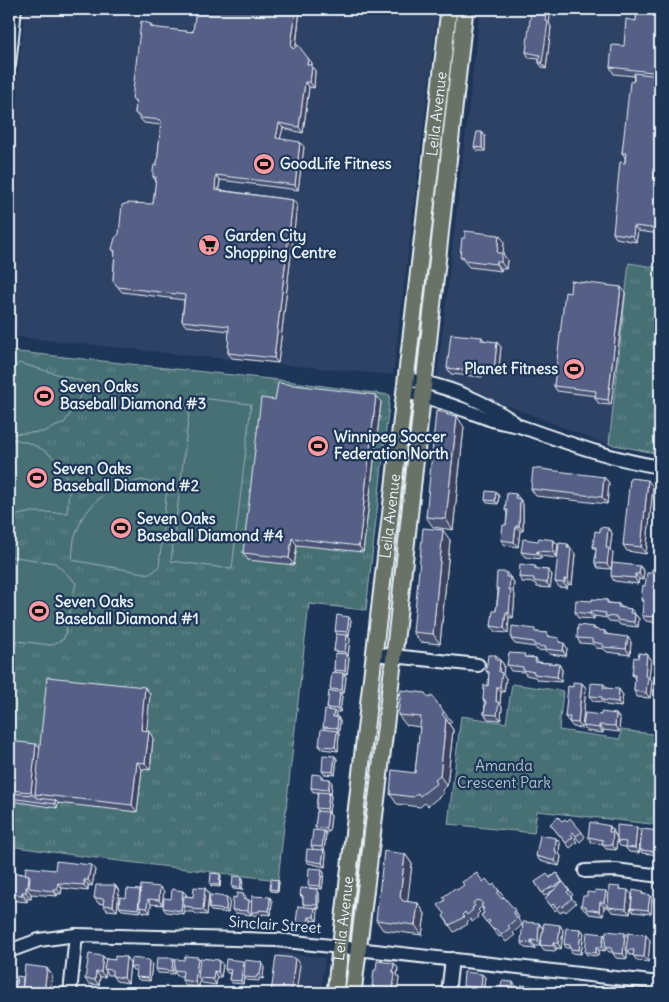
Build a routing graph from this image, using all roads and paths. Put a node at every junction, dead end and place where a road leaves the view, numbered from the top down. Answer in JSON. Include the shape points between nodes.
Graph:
{"nodes":[{"id":1,"x":15,"y":9,"type":"edge"},
{"id":2,"x":449,"y":9,"type":"edge"},
{"id":3,"x":465,"y":9,"type":"edge"},
{"id":4,"x":9,"y":65,"type":"edge"},
{"id":5,"x":406,"y":386,"type":"junction"},
{"id":6,"x":422,"y":388,"type":"junction"},
{"id":7,"x":660,"y":467,"type":"edge"},
{"id":8,"x":374,"y":654,"type":"junction"},
{"id":9,"x":394,"y":656,"type":"junction"},
{"id":10,"x":478,"y":666,"type":"dead end"},
{"id":11,"x":586,"y":871,"type":"dead end"},
{"id":12,"x":660,"y":876,"type":"edge"},
{"id":13,"x":76,"y":935,"type":"junction"},
{"id":14,"x":341,"y":947,"type":"junction"},
{"id":15,"x":357,"y":948,"type":"junction"},
{"id":16,"x":9,"y":951,"type":"edge"},
{"id":17,"x":452,"y":959,"type":"junction"},
{"id":18,"x":660,"y":984,"type":"edge"},
{"id":19,"x":70,"y":993,"type":"edge"},
{"id":20,"x":335,"y":993,"type":"edge"},
{"id":21,"x":352,"y":993,"type":"edge"},
{"id":22,"x":448,"y":993,"type":"edge"}],
"edges":[{"from":1,"to":4,"type":"street"},
{"from":2,"to":5,"type":"main road","name":"Leila Avenue"},
{"from":3,"to":6,"type":"main road","name":"Leila Avenue"},
{"from":5,"to":6,"type":"street"},
{"from":5,"to":8,"type":"main road","name":"Leila Avenue"},
{"from":6,"to":7,"type":"street","via":[[440,386],[498,411],[519,426],[627,462]]},
{"from":6,"to":9,"type":"main road","name":"Leila Avenue"},
{"from":8,"to":9,"type":"street"},
{"from":8,"to":14,"type":"main road","name":"Leila Avenue"},
{"from":9,"to":10,"type":"street"},
{"from":9,"to":15,"type":"main road","name":"Leila Avenue"},
{"from":11,"to":12,"type":"street","via":[[616,870]]},
{"from":13,"to":14,"type":"street","name":"Sinclair Street","via":[[278,940]]},
{"from":13,"to":16,"type":"street","name":"Sinclair Street","via":[[39,940]]},
{"from":13,"to":19,"type":"street"},
{"from":14,"to":15,"type":"street","name":"Sinclair Street"},
{"from":14,"to":20,"type":"main road","name":"Leila Avenue"},
{"from":15,"to":17,"type":"street","name":"Sinclair Street"},
{"from":15,"to":21,"type":"main road","name":"Leila Avenue"},
{"from":17,"to":18,"type":"street","name":"Sinclair Street"},
{"from":17,"to":22,"type":"street"}]}
